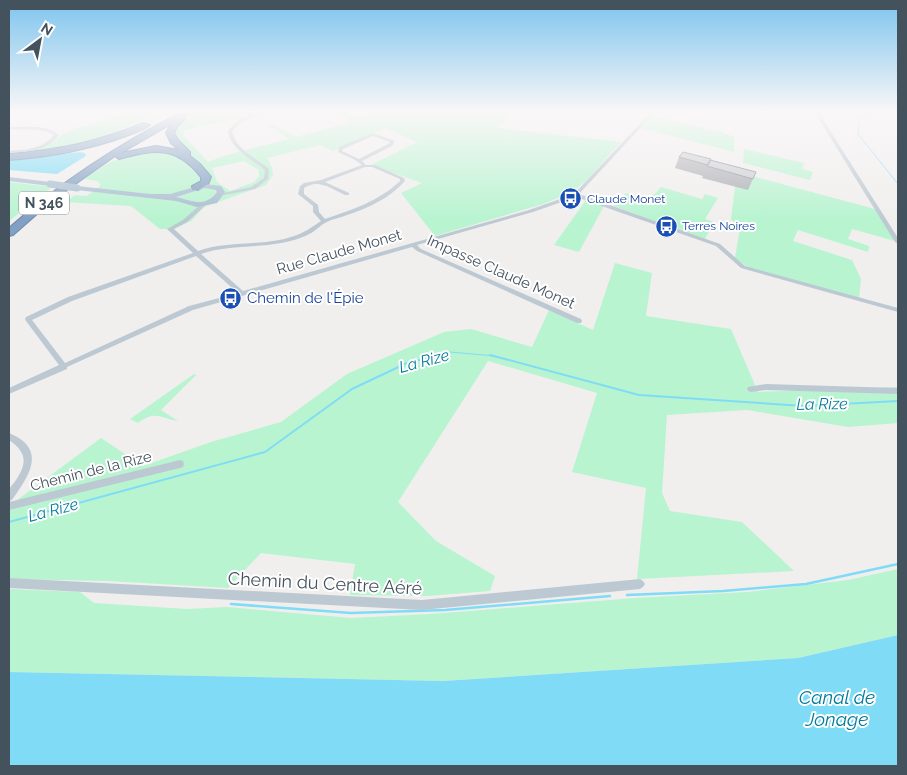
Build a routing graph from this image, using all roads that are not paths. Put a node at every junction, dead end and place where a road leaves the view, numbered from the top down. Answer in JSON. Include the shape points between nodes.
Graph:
{"nodes":[{"id":1,"x":40,"y":147,"type":"edge"},
{"id":2,"x":78,"y":147,"type":"edge"},
{"id":3,"x":118,"y":147,"type":"edge"},
{"id":4,"x":125,"y":147,"type":"edge"},
{"id":5,"x":182,"y":147,"type":"edge"},
{"id":6,"x":240,"y":147,"type":"edge"},
{"id":7,"x":343,"y":147,"type":"edge"},
{"id":8,"x":386,"y":147,"type":"edge"},
{"id":9,"x":620,"y":147,"type":"edge"},
{"id":10,"x":838,"y":147,"type":"edge"},
{"id":11,"x":9,"y":152,"type":"edge"},
{"id":12,"x":9,"y":157,"type":"edge"},
{"id":13,"x":360,"y":160,"type":"junction"},
{"id":14,"x":365,"y":166,"type":"junction"},
{"id":15,"x":81,"y":175,"type":"junction"},
{"id":16,"x":9,"y":179,"type":"edge"},
{"id":17,"x":320,"y":182,"type":"junction"},
{"id":18,"x":214,"y":187,"type":"junction"},
{"id":19,"x":188,"y":194,"type":"junction"},
{"id":20,"x":347,"y":194,"type":"dead end"},
{"id":21,"x":576,"y":194,"type":"junction"},
{"id":22,"x":221,"y":195,"type":"junction"},
{"id":23,"x":193,"y":208,"type":"junction"},
{"id":24,"x":324,"y":220,"type":"junction"},
{"id":25,"x":9,"y":226,"type":"edge"},
{"id":26,"x":9,"y":233,"type":"edge"},
{"id":27,"x":898,"y":242,"type":"edge"},
{"id":28,"x":413,"y":245,"type":"junction"},
{"id":29,"x":197,"y":253,"type":"junction"},
{"id":30,"x":243,"y":294,"type":"junction"},
{"id":31,"x":898,"y":310,"type":"edge"},
{"id":32,"x":579,"y":321,"type":"dead end"},
{"id":33,"x":64,"y":367,"type":"junction"},
{"id":34,"x":751,"y":389,"type":"dead end"},
{"id":35,"x":898,"y":391,"type":"edge"},
{"id":36,"x":9,"y":392,"type":"edge"},
{"id":37,"x":9,"y":436,"type":"edge"},
{"id":38,"x":180,"y":464,"type":"dead end"},
{"id":39,"x":9,"y":497,"type":"edge"},
{"id":40,"x":9,"y":506,"type":"edge"},
{"id":41,"x":9,"y":583,"type":"edge"},
{"id":42,"x":640,"y":584,"type":"dead end"}],
"edges":[{"from":1,"to":11,"type":"street"},
{"from":2,"to":12,"type":"highway"},
{"from":3,"to":25,"type":"highway","number":"N 346","via":[[87,166]]},
{"from":4,"to":15,"type":"highway","number":"N 346"},
{"from":5,"to":18,"type":"highway","via":[[209,175]]},
{"from":6,"to":22,"type":"street","via":[[268,170],[266,179],[253,188]]},
{"from":7,"to":13,"type":"street","via":[[340,151]]},
{"from":8,"to":13,"type":"street"},
{"from":9,"to":21,"type":"street","name":"Rue Claude Monet"},
{"from":10,"to":27,"type":"street"},
{"from":13,"to":14,"type":"street"},
{"from":14,"to":17,"type":"street"},
{"from":14,"to":24,"type":"street","via":[[373,166],[403,181],[383,197]]},
{"from":15,"to":19,"type":"highway","via":[[129,152],[162,148],[185,156],[205,175],[206,180]]},
{"from":15,"to":26,"type":"highway","number":"N 346"},
{"from":16,"to":19,"type":"main road","bridge":true,"via":[[144,196]]},
{"from":17,"to":20,"type":"street"},
{"from":17,"to":24,"type":"street","via":[[306,184],[301,194],[316,206],[316,212]]},
{"from":18,"to":19,"type":"main road"},
{"from":18,"to":22,"type":"main road","via":[[220,190]]},
{"from":19,"to":23,"type":"main road"},
{"from":21,"to":28,"type":"street","name":"Rue Claude Monet","via":[[531,211]]},
{"from":21,"to":31,"type":"street","via":[[718,245],[743,267]]},
{"from":22,"to":23,"type":"main road"},
{"from":23,"to":29,"type":"street","via":[[185,221],[170,229]]},
{"from":24,"to":29,"type":"street","via":[[294,238],[264,246],[226,246]]},
{"from":28,"to":30,"type":"street","name":"Rue Claude Monet"},
{"from":28,"to":32,"type":"street","name":"Impasse Claude Monet"},
{"from":29,"to":30,"type":"street"},
{"from":29,"to":33,"type":"street","via":[[70,299],[28,319]]},
{"from":30,"to":33,"type":"street","name":"Rue Claude Monet","via":[[191,308]]},
{"from":33,"to":36,"type":"street","name":"Rue Claude Monet"},
{"from":34,"to":35,"type":"street"},
{"from":37,"to":39,"type":"street","via":[[28,452],[29,464]]},
{"from":38,"to":40,"type":"street","name":"Chemin de la Rize"},
{"from":41,"to":42,"type":"street","name":"Chemin du Centre Aéré","via":[[422,605]]}]}
